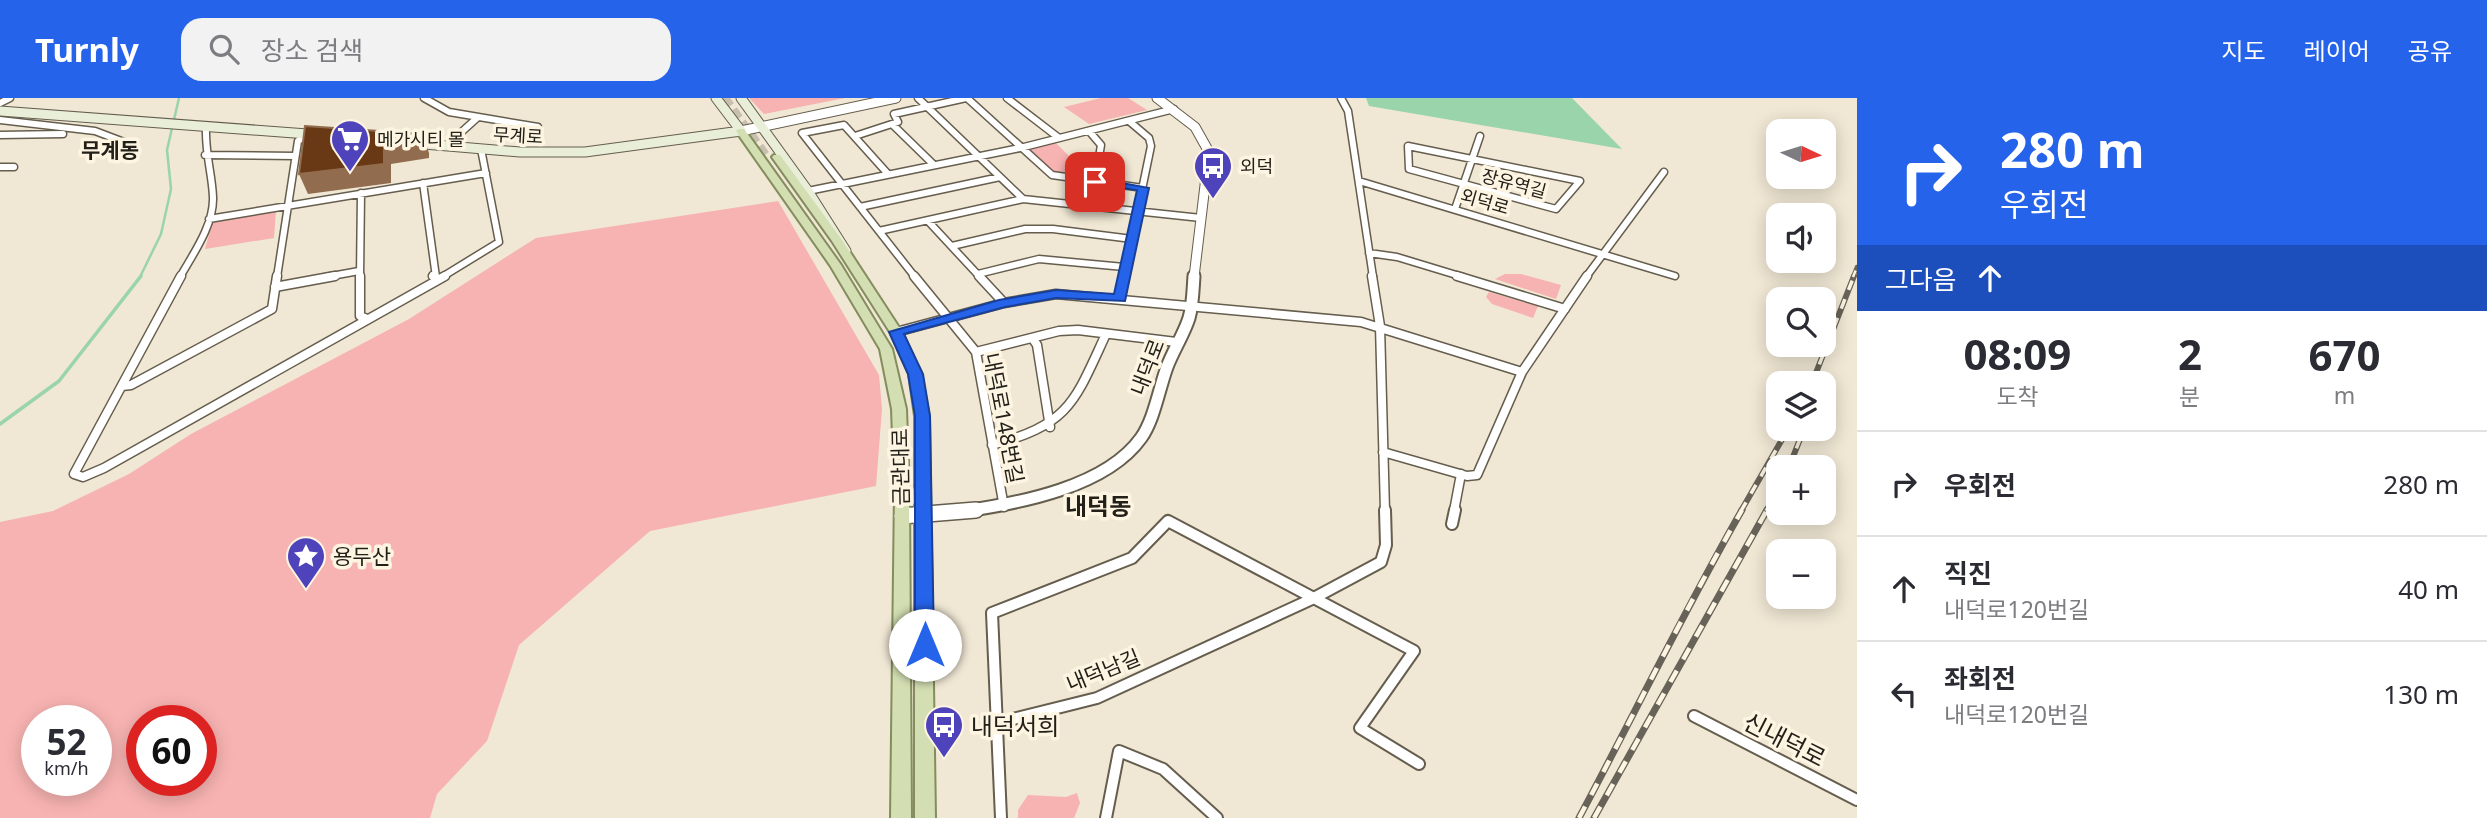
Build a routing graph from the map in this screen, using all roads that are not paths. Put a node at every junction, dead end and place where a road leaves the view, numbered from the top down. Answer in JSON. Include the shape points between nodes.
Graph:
{"nodes":[{"id":1,"x":9,"y":98,"type":"edge"},
{"id":2,"x":424,"y":98,"type":"edge"},
{"id":3,"x":716,"y":98,"type":"edge"},
{"id":4,"x":741,"y":98,"type":"edge"},
{"id":5,"x":862,"y":98,"type":"edge"},
{"id":6,"x":896,"y":98,"type":"edge"},
{"id":7,"x":918,"y":98,"type":"edge"},
{"id":8,"x":966,"y":98,"type":"edge"},
{"id":9,"x":1007,"y":98,"type":"edge"},
{"id":10,"x":1157,"y":98,"type":"edge"},
{"id":11,"x":1341,"y":98,"type":"edge"},
{"id":12,"x":0,"y":104,"type":"edge"},
{"id":13,"x":927,"y":106,"type":"junction"},
{"id":14,"x":1174,"y":109,"type":"junction"},
{"id":15,"x":0,"y":111,"type":"edge"},
{"id":16,"x":477,"y":117,"type":"junction"},
{"id":17,"x":133,"y":118,"type":"junction"},
{"id":18,"x":0,"y":120,"type":"edge"},
{"id":19,"x":1129,"y":121,"type":"junction"},
{"id":20,"x":760,"y":123,"type":"junction"},
{"id":21,"x":202,"y":125,"type":"junction"},
{"id":22,"x":893,"y":125,"type":"junction"},
{"id":23,"x":538,"y":127,"type":"dead end"},
{"id":24,"x":738,"y":127,"type":"junction"},
{"id":25,"x":1089,"y":131,"type":"junction"},
{"id":26,"x":312,"y":132,"type":"junction"},
{"id":27,"x":327,"y":133,"type":"edge"},
{"id":28,"x":63,"y":134,"type":"dead end"},
{"id":29,"x":0,"y":135,"type":"edge"},
{"id":30,"x":855,"y":136,"type":"junction"},
{"id":31,"x":1480,"y":136,"type":"dead end"},
{"id":32,"x":1059,"y":138,"type":"junction"},
{"id":33,"x":402,"y":139,"type":"edge"},
{"id":34,"x":124,"y":142,"type":"dead end"},
{"id":35,"x":449,"y":143,"type":"junction"},
{"id":36,"x":496,"y":147,"type":"junction"},
{"id":37,"x":1020,"y":148,"type":"junction"},
{"id":38,"x":481,"y":149,"type":"junction"},
{"id":39,"x":205,"y":155,"type":"junction"},
{"id":40,"x":295,"y":156,"type":"junction"},
{"id":41,"x":981,"y":156,"type":"junction"},
{"id":42,"x":1473,"y":160,"type":"junction"},
{"id":43,"x":934,"y":165,"type":"junction"},
{"id":44,"x":0,"y":167,"type":"edge"},
{"id":45,"x":14,"y":167,"type":"dead end"},
{"id":46,"x":1664,"y":172,"type":"dead end"},
{"id":47,"x":486,"y":173,"type":"junction"},
{"id":48,"x":888,"y":174,"type":"junction"},
{"id":49,"x":1000,"y":177,"type":"junction"},
{"id":50,"x":1359,"y":181,"type":"junction"},
{"id":51,"x":1095,"y":182,"type":"junction"},
{"id":52,"x":423,"y":183,"type":"junction"},
{"id":53,"x":839,"y":184,"type":"junction"},
{"id":54,"x":1464,"y":184,"type":"junction"},
{"id":55,"x":1143,"y":188,"type":"junction"},
{"id":56,"x":808,"y":191,"type":"junction"},
{"id":57,"x":361,"y":193,"type":"junction"},
{"id":58,"x":1023,"y":199,"type":"junction"},
{"id":59,"x":290,"y":204,"type":"junction"},
{"id":60,"x":860,"y":207,"type":"junction"},
{"id":61,"x":1455,"y":209,"type":"junction"},
{"id":62,"x":1137,"y":213,"type":"junction"},
{"id":63,"x":1201,"y":218,"type":"junction"},
{"id":64,"x":209,"y":219,"type":"junction"},
{"id":65,"x":928,"y":221,"type":"junction"},
{"id":66,"x":879,"y":231,"type":"junction"},
{"id":67,"x":1132,"y":239,"type":"junction"},
{"id":68,"x":953,"y":246,"type":"junction"},
{"id":69,"x":1603,"y":252,"type":"junction"},
{"id":70,"x":1369,"y":253,"type":"junction"},
{"id":71,"x":854,"y":267,"type":"junction"},
{"id":72,"x":1124,"y":267,"type":"junction"},
{"id":73,"x":359,"y":271,"type":"junction"},
{"id":74,"x":978,"y":274,"type":"junction"},
{"id":75,"x":1675,"y":276,"type":"dead end"},
{"id":76,"x":439,"y":279,"type":"junction"},
{"id":77,"x":275,"y":286,"type":"junction"},
{"id":78,"x":1120,"y":298,"type":"junction"},
{"id":79,"x":1004,"y":303,"type":"junction"},
{"id":80,"x":1190,"y":308,"type":"junction"},
{"id":81,"x":1564,"y":309,"type":"junction"},
{"id":82,"x":947,"y":318,"type":"junction"},
{"id":83,"x":367,"y":319,"type":"junction"},
{"id":84,"x":1380,"y":326,"type":"junction"},
{"id":85,"x":896,"y":332,"type":"junction"},
{"id":86,"x":1106,"y":334,"type":"junction"},
{"id":87,"x":1033,"y":339,"type":"junction"},
{"id":88,"x":1176,"y":342,"type":"junction"},
{"id":89,"x":886,"y":349,"type":"junction"},
{"id":90,"x":976,"y":352,"type":"junction"},
{"id":91,"x":1521,"y":372,"type":"junction"},
{"id":92,"x":122,"y":386,"type":"junction"},
{"id":93,"x":1050,"y":427,"type":"junction"},
{"id":94,"x":992,"y":445,"type":"junction"},
{"id":95,"x":1383,"y":452,"type":"junction"},
{"id":96,"x":1461,"y":474,"type":"junction"},
{"id":97,"x":1004,"y":508,"type":"junction"},
{"id":98,"x":902,"y":516,"type":"junction"},
{"id":99,"x":923,"y":517,"type":"junction"},
{"id":100,"x":1452,"y":524,"type":"dead end"},
{"id":101,"x":1312,"y":599,"type":"junction"},
{"id":102,"x":1694,"y":716,"type":"dead end"},
{"id":103,"x":997,"y":723,"type":"junction"},
{"id":104,"x":1419,"y":764,"type":"dead end"},
{"id":105,"x":1857,"y":800,"type":"edge"},
{"id":106,"x":901,"y":818,"type":"edge"},
{"id":107,"x":925,"y":818,"type":"edge"},
{"id":108,"x":1001,"y":818,"type":"edge"},
{"id":109,"x":1106,"y":818,"type":"edge"},
{"id":110,"x":1217,"y":818,"type":"edge"}],
"edges":[{"from":1,"to":12,"type":"street"},
{"from":2,"to":16,"type":"street","via":[[449,112]]},
{"from":3,"to":24,"type":"main road"},
{"from":4,"to":20,"type":"main road"},
{"from":5,"to":20,"type":"street"},
{"from":6,"to":20,"type":"street"},
{"from":7,"to":13,"type":"street"},
{"from":8,"to":13,"type":"street"},
{"from":8,"to":37,"type":"street"},
{"from":9,"to":32,"type":"street"},
{"from":10,"to":14,"type":"street","name":"내덕로"},
{"from":11,"to":50,"type":"street","via":[[1348,111]]},
{"from":12,"to":17,"type":"main road"},
{"from":13,"to":22,"type":"street","via":[[894,114],[898,122]]},
{"from":13,"to":41,"type":"street"},
{"from":14,"to":19,"type":"street"},
{"from":14,"to":63,"type":"street","name":"내덕로","via":[[1206,139],[1209,152]]},
{"from":15,"to":17,"type":"main road"},
{"from":16,"to":23,"type":"street"},
{"from":16,"to":35,"type":"street"},
{"from":17,"to":21,"type":"main road"},
{"from":18,"to":34,"type":"street","via":[[96,131]]},
{"from":19,"to":25,"type":"street"},
{"from":19,"to":55,"type":"street","via":[[1149,138],[1151,146]]},
{"from":20,"to":24,"type":"street"},
{"from":20,"to":56,"type":"main road"},
{"from":21,"to":26,"type":"main road"},
{"from":21,"to":39,"type":"street"},
{"from":22,"to":30,"type":"street"},
{"from":22,"to":43,"type":"street"},
{"from":24,"to":36,"type":"main road","name":"무계로","via":[[634,148]]},
{"from":24,"to":89,"type":"main road","via":[[835,265]]},
{"from":25,"to":32,"type":"street"},
{"from":25,"to":51,"type":"street","via":[[1101,145]]},
{"from":26,"to":27,"type":"main road"},
{"from":26,"to":40,"type":"street","via":[[298,141]]},
{"from":28,"to":29,"type":"street"},
{"from":30,"to":48,"type":"street"},
{"from":30,"to":53,"type":"street","name":"내덕로148번길","via":[[844,125],[802,133]]},
{"from":31,"to":42,"type":"street","name":"장유역길"},
{"from":32,"to":37,"type":"street"},
{"from":33,"to":35,"type":"main road","name":"무계로"},
{"from":35,"to":36,"type":"main road","name":"무계로"},
{"from":35,"to":38,"type":"main road","name":"무계로"},
{"from":36,"to":38,"type":"main road","name":"무계로"},
{"from":37,"to":41,"type":"street"},
{"from":37,"to":51,"type":"street","via":[[1052,175]]},
{"from":38,"to":47,"type":"street"},
{"from":39,"to":40,"type":"street"},
{"from":39,"to":64,"type":"street","via":[[213,199]]},
{"from":40,"to":59,"type":"street"},
{"from":41,"to":43,"type":"street"},
{"from":41,"to":49,"type":"street"},
{"from":42,"to":54,"type":"street"},
{"from":42,"to":54,"type":"street","name":"장유역길","via":[[1408,146],[1409,169]]},
{"from":42,"to":54,"type":"street","name":"장유역길","via":[[1580,181],[1556,209]]},
{"from":43,"to":48,"type":"street"},
{"from":44,"to":45,"type":"street"},
{"from":46,"to":69,"type":"street"},
{"from":47,"to":52,"type":"street"},
{"from":47,"to":76,"type":"street","via":[[499,242]]},
{"from":48,"to":53,"type":"street"},
{"from":49,"to":58,"type":"street"},
{"from":49,"to":60,"type":"street"},
{"from":50,"to":61,"type":"street","name":"외덕로"},
{"from":50,"to":70,"type":"street"},
{"from":51,"to":55,"type":"street"},
{"from":52,"to":57,"type":"street"},
{"from":52,"to":76,"type":"street","via":[[433,276]]},
{"from":53,"to":56,"type":"street"},
{"from":53,"to":60,"type":"street","name":"내덕로148번길"},
{"from":54,"to":61,"type":"street"},
{"from":55,"to":62,"type":"street"},
{"from":56,"to":71,"type":"main road","via":[[840,237]]},
{"from":57,"to":59,"type":"street"},
{"from":57,"to":73,"type":"street"},
{"from":58,"to":62,"type":"street"},
{"from":58,"to":65,"type":"street"},
{"from":59,"to":64,"type":"street"},
{"from":59,"to":77,"type":"street","via":[[285,211]]},
{"from":60,"to":66,"type":"street","name":"내덕로148번길"},
{"from":61,"to":69,"type":"street","name":"외덕로"},
{"from":62,"to":63,"type":"street"},
{"from":62,"to":67,"type":"street"},
{"from":63,"to":80,"type":"street","name":"내덕로"},
{"from":64,"to":92,"type":"street"},
{"from":65,"to":66,"type":"street"},
{"from":65,"to":68,"type":"street"},
{"from":66,"to":82,"type":"street","name":"내덕로148번길"},
{"from":67,"to":68,"type":"street","via":[[1025,229]]},
{"from":67,"to":72,"type":"street"},
{"from":68,"to":74,"type":"street"},
{"from":69,"to":75,"type":"street","name":"외덕로"},
{"from":69,"to":81,"type":"street"},
{"from":70,"to":81,"type":"street","via":[[1397,257]]},
{"from":70,"to":84,"type":"street"},
{"from":71,"to":85,"type":"main road","name":"금관대로"},
{"from":71,"to":89,"type":"main road","name":"금관대로","via":[[772,158],[872,308]]},
{"from":72,"to":74,"type":"street","via":[[1038,259]]},
{"from":72,"to":78,"type":"street"},
{"from":73,"to":77,"type":"street"},
{"from":73,"to":83,"type":"street","via":[[360,316]]},
{"from":74,"to":79,"type":"street"},
{"from":76,"to":83,"type":"street"},
{"from":77,"to":92,"type":"street","via":[[272,309]]},
{"from":78,"to":79,"type":"street","via":[[1056,294]]},
{"from":78,"to":80,"type":"street"},
{"from":79,"to":82,"type":"street"},
{"from":80,"to":84,"type":"street"},
{"from":80,"to":88,"type":"street","name":"내덕로"},
{"from":81,"to":91,"type":"street"},
{"from":82,"to":85,"type":"street"},
{"from":82,"to":90,"type":"street","name":"내덕로148번길"},
{"from":83,"to":92,"type":"street","via":[[104,468],[83,477],[74,474]]},
{"from":84,"to":91,"type":"street"},
{"from":84,"to":95,"type":"street"},
{"from":85,"to":99,"type":"main road","name":"금관대로","via":[[915,374],[922,416]]},
{"from":86,"to":87,"type":"street","via":[[1059,331]]},
{"from":86,"to":88,"type":"street"},
{"from":86,"to":93,"type":"street","via":[[1069,411]]},
{"from":87,"to":90,"type":"street"},
{"from":87,"to":93,"type":"street"},
{"from":88,"to":97,"type":"street","name":"내덕로","via":[[1135,446],[1079,481]]},
{"from":89,"to":98,"type":"main road","name":"금관대로","via":[[899,409]]},
{"from":90,"to":94,"type":"street","name":"내덕로148번길"},
{"from":91,"to":96,"type":"street","via":[[1477,475]]},
{"from":93,"to":94,"type":"street"},
{"from":94,"to":97,"type":"street","name":"내덕로148번길"},
{"from":95,"to":96,"type":"street"},
{"from":95,"to":101,"type":"street","name":"내덕남길","via":[[1386,545],[1381,562]]},
{"from":96,"to":100,"type":"street"},
{"from":97,"to":99,"type":"street","name":"내덕로"},
{"from":98,"to":99,"type":"street","name":"내덕로"},
{"from":98,"to":106,"type":"main road","name":"금관대로"},
{"from":99,"to":107,"type":"main road","name":"금관대로"},
{"from":101,"to":103,"type":"street","name":"내덕남길","via":[[1097,698]]},
{"from":101,"to":103,"type":"street","via":[[1168,522],[1132,558],[992,613]]},
{"from":101,"to":104,"type":"street","via":[[1414,651],[1360,728]]},
{"from":102,"to":105,"type":"street","name":"신내덕로"},
{"from":103,"to":108,"type":"street"},
{"from":109,"to":110,"type":"street","via":[[1119,751],[1163,769]]}]}
